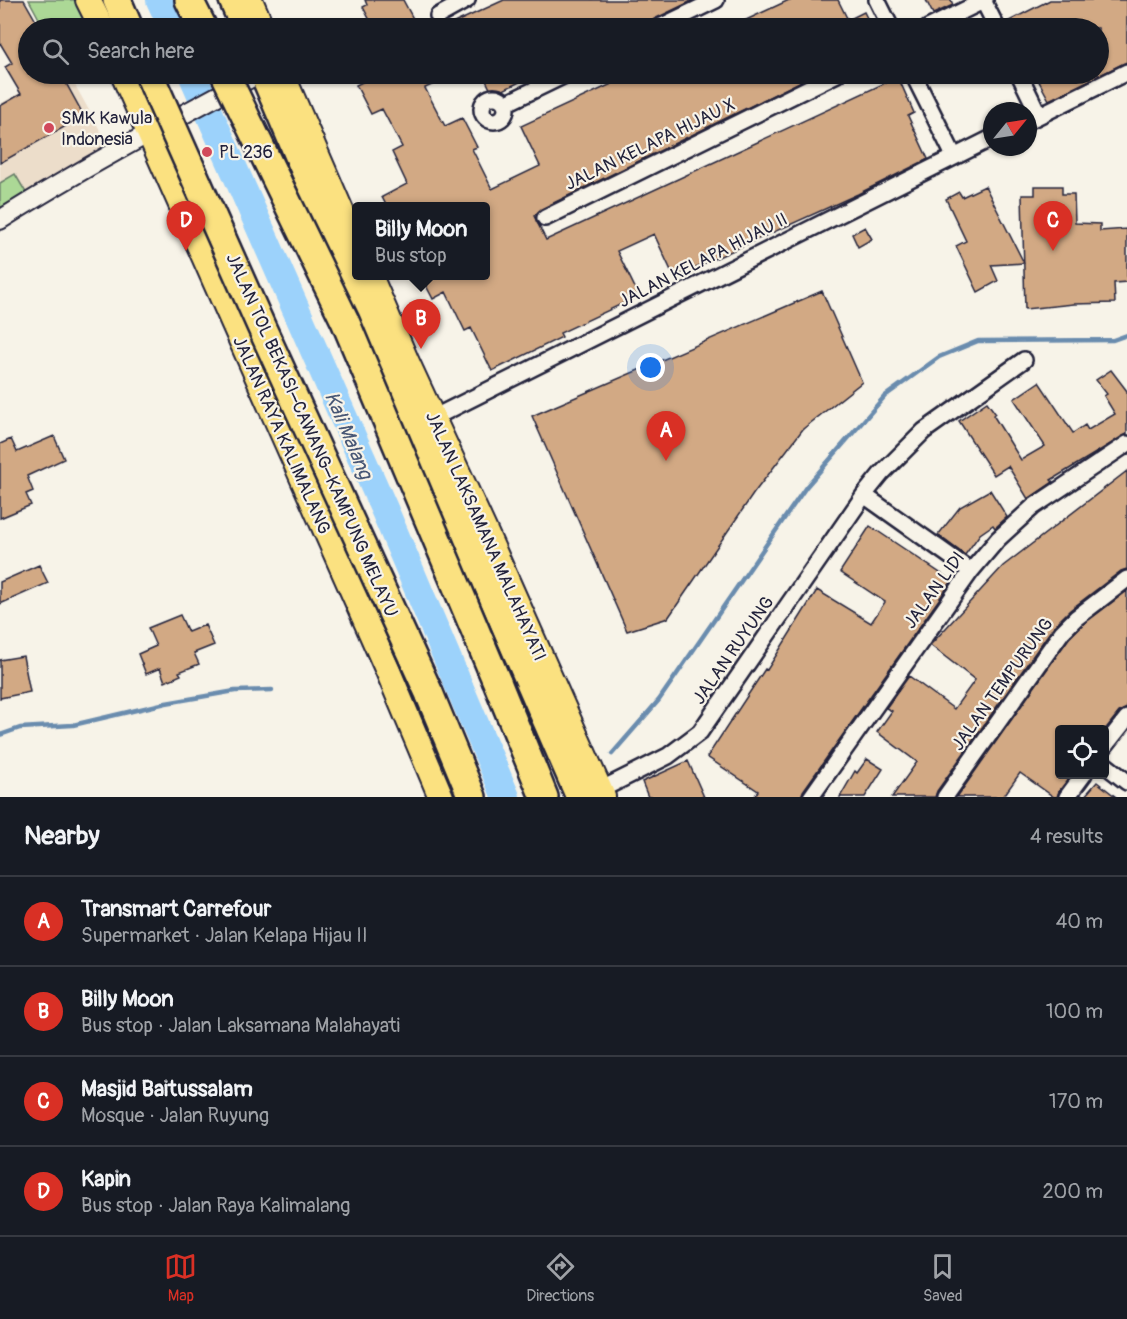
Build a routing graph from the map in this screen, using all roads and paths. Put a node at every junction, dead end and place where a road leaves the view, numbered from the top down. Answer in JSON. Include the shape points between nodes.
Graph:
{"nodes":[{"id":1,"x":88,"y":0,"type":"edge"},
{"id":2,"x":117,"y":0,"type":"edge"},
{"id":3,"x":189,"y":0,"type":"edge"},
{"id":4,"x":233,"y":0,"type":"edge"},
{"id":5,"x":250,"y":0,"type":"edge"},
{"id":6,"x":467,"y":0,"type":"edge"},
{"id":7,"x":716,"y":0,"type":"edge"},
{"id":8,"x":877,"y":0,"type":"edge"},
{"id":9,"x":984,"y":0,"type":"edge"},
{"id":10,"x":438,"y":16,"type":"dead end"},
{"id":11,"x":97,"y":18,"type":"edge"},
{"id":12,"x":125,"y":18,"type":"edge"},
{"id":13,"x":198,"y":18,"type":"edge"},
{"id":14,"x":241,"y":18,"type":"edge"},
{"id":15,"x":258,"y":18,"type":"edge"},
{"id":16,"x":679,"y":18,"type":"edge"},
{"id":17,"x":886,"y":18,"type":"edge"},
{"id":18,"x":948,"y":18,"type":"edge"},
{"id":19,"x":992,"y":18,"type":"edge"},
{"id":20,"x":1127,"y":72,"type":"edge"},
{"id":21,"x":1109,"y":81,"type":"edge"},
{"id":22,"x":128,"y":84,"type":"edge"},
{"id":23,"x":153,"y":84,"type":"edge"},
{"id":24,"x":234,"y":84,"type":"edge"},
{"id":25,"x":253,"y":84,"type":"edge"},
{"id":26,"x":254,"y":84,"type":"edge"},
{"id":27,"x":286,"y":84,"type":"edge"},
{"id":28,"x":546,"y":84,"type":"edge"},
{"id":29,"x":817,"y":84,"type":"edge"},
{"id":30,"x":918,"y":84,"type":"edge"},
{"id":31,"x":1022,"y":84,"type":"edge"},
{"id":32,"x":1102,"y":84,"type":"edge"},
{"id":33,"x":1028,"y":102,"type":"edge"},
{"id":34,"x":505,"y":104,"type":"dead end"},
{"id":35,"x":1037,"y":116,"type":"edge"},
{"id":36,"x":150,"y":132,"type":"junction"},
{"id":37,"x":983,"y":142,"type":"edge"},
{"id":38,"x":954,"y":156,"type":"junction"},
{"id":39,"x":545,"y":218,"type":"dead end"},
{"id":40,"x":0,"y":220,"type":"edge"},
{"id":41,"x":352,"y":234,"type":"edge"},
{"id":42,"x":352,"y":277,"type":"edge"},
{"id":43,"x":353,"y":280,"type":"edge"},
{"id":44,"x":372,"y":280,"type":"edge"},
{"id":45,"x":1024,"y":360,"type":"dead end"},
{"id":46,"x":433,"y":418,"type":"junction"},
{"id":47,"x":1127,"y":444,"type":"edge"},
{"id":48,"x":864,"y":495,"type":"junction"},
{"id":49,"x":971,"y":571,"type":"junction"},
{"id":50,"x":1127,"y":579,"type":"edge"},
{"id":51,"x":1127,"y":718,"type":"edge"},
{"id":52,"x":1109,"y":741,"type":"edge"},
{"id":53,"x":1109,"y":768,"type":"edge"},
{"id":54,"x":1080,"y":779,"type":"edge"},
{"id":55,"x":1127,"y":782,"type":"edge"},
{"id":56,"x":595,"y":791,"type":"edge"},
{"id":57,"x":441,"y":797,"type":"edge"},
{"id":58,"x":472,"y":797,"type":"edge"},
{"id":59,"x":544,"y":797,"type":"edge"},
{"id":60,"x":811,"y":797,"type":"edge"},
{"id":61,"x":945,"y":797,"type":"edge"},
{"id":62,"x":1067,"y":797,"type":"edge"}],
"edges":[{"from":1,"to":11,"type":"main road"},
{"from":2,"to":12,"type":"highway"},
{"from":3,"to":13,"type":"highway"},
{"from":4,"to":14,"type":"highway"},
{"from":5,"to":15,"type":"main road"},
{"from":6,"to":10,"type":"street"},
{"from":7,"to":16,"type":"street"},
{"from":8,"to":17,"type":"street"},
{"from":9,"to":18,"type":"street"},
{"from":9,"to":19,"type":"street"},
{"from":20,"to":21,"type":"street"},
{"from":22,"to":36,"type":"main road","name":"JALAN RAYA KALIMALANG"},
{"from":23,"to":58,"type":"highway","name":"JALAN TOL BEKASI–CAWANG–KAMPUNG MELAYU","bridge":true,"via":[[429,693]]},
{"from":24,"to":36,"type":"street"},
{"from":25,"to":59,"type":"highway","bridge":true,"via":[[345,321]]},
{"from":26,"to":42,"type":"highway"},
{"from":27,"to":41,"type":"main road"},
{"from":28,"to":34,"type":"street"},
{"from":29,"to":39,"type":"street","name":"JALAN KELAPA HIJAU X"},
{"from":30,"to":38,"type":"street"},
{"from":31,"to":33,"type":"street"},
{"from":32,"to":35,"type":"street"},
{"from":36,"to":40,"type":"street"},
{"from":36,"to":57,"type":"main road","name":"JALAN RAYA KALIMALANG"},
{"from":37,"to":38,"type":"street","name":"JALAN KELAPA HIJAU II"},
{"from":38,"to":46,"type":"street","name":"JALAN KELAPA HIJAU II"},
{"from":43,"to":56,"type":"highway","via":[[434,459]]},
{"from":44,"to":46,"type":"main road","name":"JALAN LAKSAMANA MALAHAYATI"},
{"from":45,"to":48,"type":"street","name":"JALAN RUYUNG","via":[[924,431]]},
{"from":46,"to":56,"type":"main road","name":"JALAN LAKSAMANA MALAHAYATI"},
{"from":47,"to":49,"type":"street","name":"JALAN LIDI","via":[[1033,507]]},
{"from":48,"to":49,"type":"street"},
{"from":48,"to":56,"type":"street","name":"JALAN RUYUNG","via":[[700,732],[668,756]]},
{"from":49,"to":60,"type":"street","name":"JALAN LIDI"},
{"from":50,"to":61,"type":"street","name":"JALAN TEMPURUNG","via":[[1062,632]]},
{"from":51,"to":52,"type":"street"},
{"from":53,"to":55,"type":"street"},
{"from":54,"to":62,"type":"street"}]}
